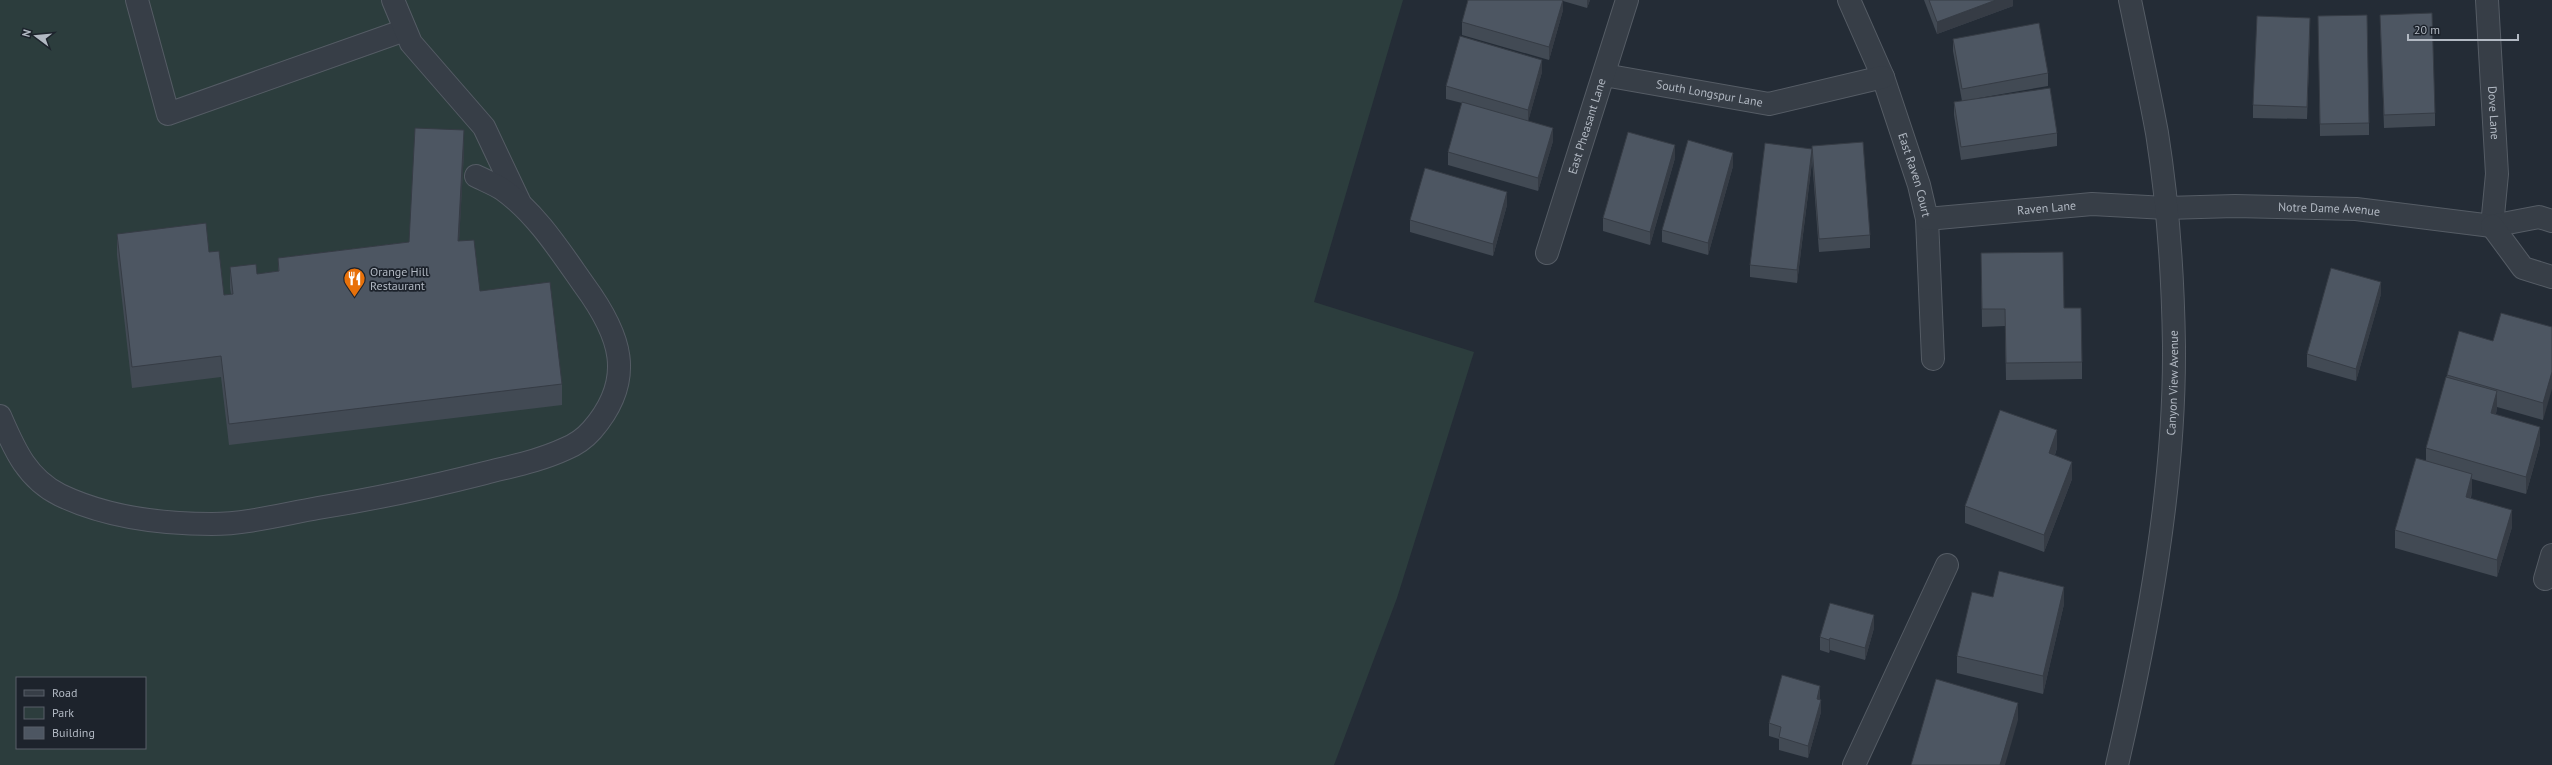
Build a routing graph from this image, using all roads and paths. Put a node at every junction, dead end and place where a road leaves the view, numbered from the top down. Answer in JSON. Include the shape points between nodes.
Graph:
{"nodes":[{"id":1,"x":137,"y":0,"type":"edge"},
{"id":2,"x":393,"y":0,"type":"edge"},
{"id":3,"x":1627,"y":0,"type":"edge"},
{"id":4,"x":1849,"y":0,"type":"edge"},
{"id":5,"x":2130,"y":0,"type":"edge"},
{"id":6,"x":2487,"y":0,"type":"edge"},
{"id":7,"x":405,"y":30,"type":"junction"},
{"id":8,"x":1604,"y":75,"type":"junction"},
{"id":9,"x":1883,"y":77,"type":"junction"},
{"id":10,"x":476,"y":176,"type":"dead end"},
{"id":11,"x":522,"y":207,"type":"junction"},
{"id":12,"x":2166,"y":208,"type":"junction"},
{"id":13,"x":1927,"y":219,"type":"junction"},
{"id":14,"x":2552,"y":221,"type":"edge"},
{"id":15,"x":2492,"y":226,"type":"junction"},
{"id":16,"x":1547,"y":253,"type":"dead end"},
{"id":17,"x":2552,"y":277,"type":"edge"},
{"id":18,"x":1933,"y":359,"type":"dead end"},
{"id":19,"x":0,"y":416,"type":"edge"},
{"id":20,"x":2552,"y":555,"type":"edge"},
{"id":21,"x":1946,"y":565,"type":"dead end"},
{"id":22,"x":2545,"y":579,"type":"dead end"},
{"id":23,"x":1854,"y":765,"type":"edge"},
{"id":24,"x":2117,"y":765,"type":"edge"}],
"edges":[{"from":1,"to":7,"type":"street","via":[[168,114]]},
{"from":2,"to":7,"type":"street"},
{"from":3,"to":8,"type":"street","name":"East Pheasant Lane"},
{"from":4,"to":9,"type":"street","name":"East Raven Court"},
{"from":5,"to":12,"type":"street","name":"Canyon View Avenue","via":[[2157,133]]},
{"from":6,"to":15,"type":"street","name":"Dove Lane","via":[[2497,174]]},
{"from":7,"to":11,"type":"street","via":[[411,43],[484,127]]},
{"from":8,"to":9,"type":"street","name":"South Longspur Lane","via":[[1769,104]]},
{"from":8,"to":16,"type":"street","name":"East Pheasant Lane"},
{"from":9,"to":13,"type":"street","name":"East Raven Court","via":[[1919,185]]},
{"from":10,"to":11,"type":"street","via":[[502,189]]},
{"from":11,"to":19,"type":"street","via":[[548,234],[599,305],[616,338],[619,377],[609,405],[590,432],[580,441],[560,451],[540,459],[410,492],[214,524],[178,522],[113,514],[57,493],[30,474],[15,452]]},
{"from":12,"to":13,"type":"street","name":"Raven Lane","via":[[2092,204]]},
{"from":12,"to":15,"type":"street","name":"Notre Dame Avenue","via":[[2243,206],[2356,209]]},
{"from":12,"to":24,"type":"street","name":"Canyon View Avenue","via":[[2174,347],[2171,422],[2160,536],[2144,648]]},
{"from":13,"to":18,"type":"street","name":"East Raven Court"},
{"from":14,"to":15,"type":"street","name":"Notre Dame Avenue","via":[[2539,217]]},
{"from":15,"to":17,"type":"street","via":[[2523,268]]},
{"from":20,"to":22,"type":"street"},
{"from":21,"to":23,"type":"street"}]}
